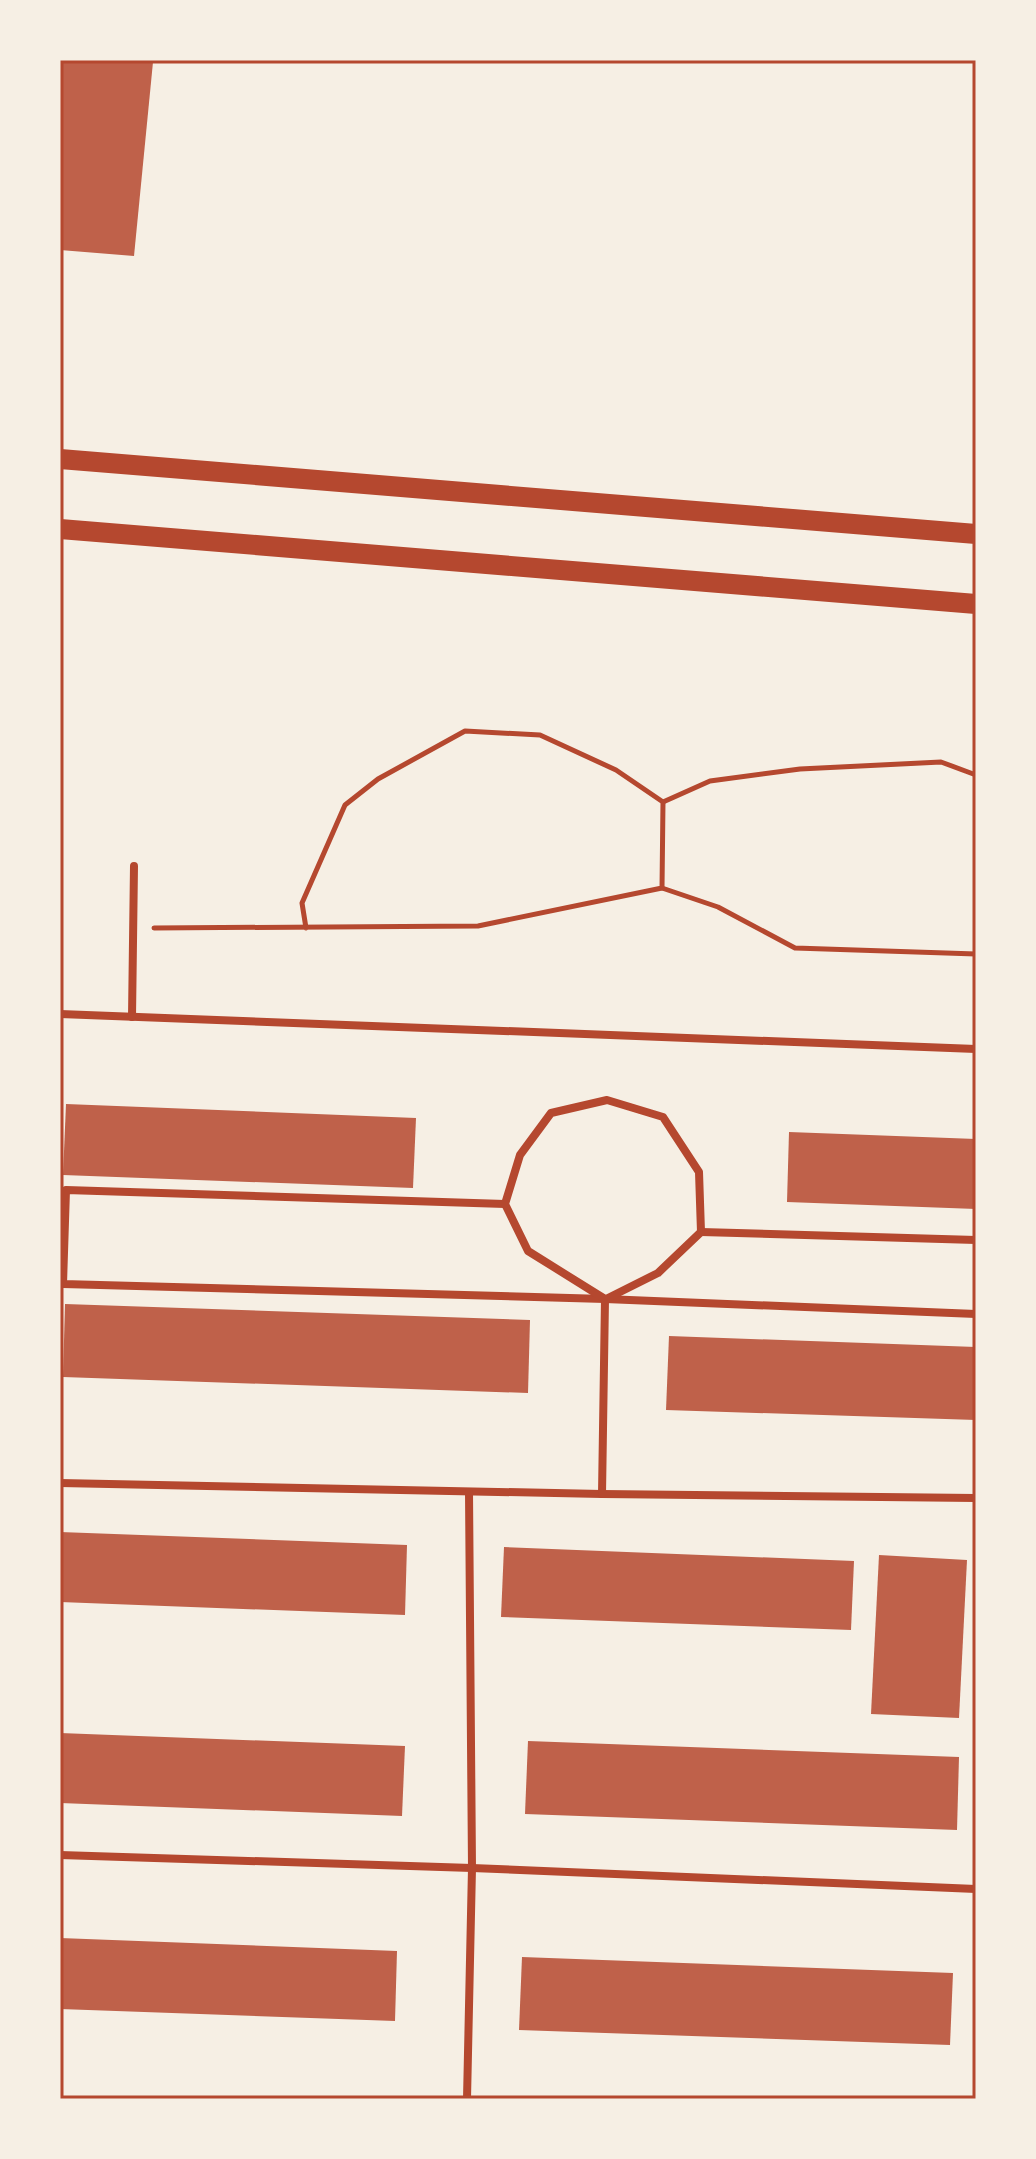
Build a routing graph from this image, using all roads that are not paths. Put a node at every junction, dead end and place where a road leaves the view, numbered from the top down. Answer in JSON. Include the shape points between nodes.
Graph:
{"nodes":[{"id":1,"x":60,"y":459,"type":"edge"},
{"id":2,"x":60,"y":529,"type":"edge"},
{"id":3,"x":976,"y":534,"type":"edge"},
{"id":4,"x":976,"y":604,"type":"edge"},
{"id":5,"x":134,"y":866,"type":"dead end"},
{"id":6,"x":60,"y":1014,"type":"edge"},
{"id":7,"x":132,"y":1017,"type":"junction"},
{"id":8,"x":976,"y":1049,"type":"edge"},
{"id":9,"x":505,"y":1204,"type":"junction"},
{"id":10,"x":701,"y":1232,"type":"junction"},
{"id":11,"x":976,"y":1240,"type":"edge"},
{"id":12,"x":605,"y":1299,"type":"junction"},
{"id":13,"x":976,"y":1314,"type":"edge"},
{"id":14,"x":60,"y":1483,"type":"edge"},
{"id":15,"x":469,"y":1492,"type":"junction"},
{"id":16,"x":602,"y":1494,"type":"junction"},
{"id":17,"x":976,"y":1498,"type":"edge"},
{"id":18,"x":60,"y":1855,"type":"edge"},
{"id":19,"x":472,"y":1868,"type":"junction"},
{"id":20,"x":976,"y":1889,"type":"edge"},
{"id":21,"x":467,"y":2099,"type":"edge"}],
"edges":[{"from":1,"to":3,"type":"main road"},
{"from":2,"to":4,"type":"main road"},
{"from":5,"to":7,"type":"street"},
{"from":6,"to":7,"type":"street"},
{"from":7,"to":8,"type":"street"},
{"from":9,"to":10,"type":"street","via":[[520,1155],[551,1113],[607,1100],[663,1117],[699,1172]]},
{"from":9,"to":12,"type":"street","via":[[528,1251]]},
{"from":9,"to":12,"type":"street","via":[[66,1190],[63,1284]]},
{"from":10,"to":11,"type":"street"},
{"from":10,"to":12,"type":"street","via":[[658,1273]]},
{"from":12,"to":13,"type":"street"},
{"from":12,"to":16,"type":"street"},
{"from":14,"to":15,"type":"street"},
{"from":15,"to":16,"type":"street"},
{"from":15,"to":19,"type":"street"},
{"from":16,"to":17,"type":"street"},
{"from":18,"to":19,"type":"street"},
{"from":19,"to":20,"type":"street"},
{"from":19,"to":21,"type":"street"}]}
